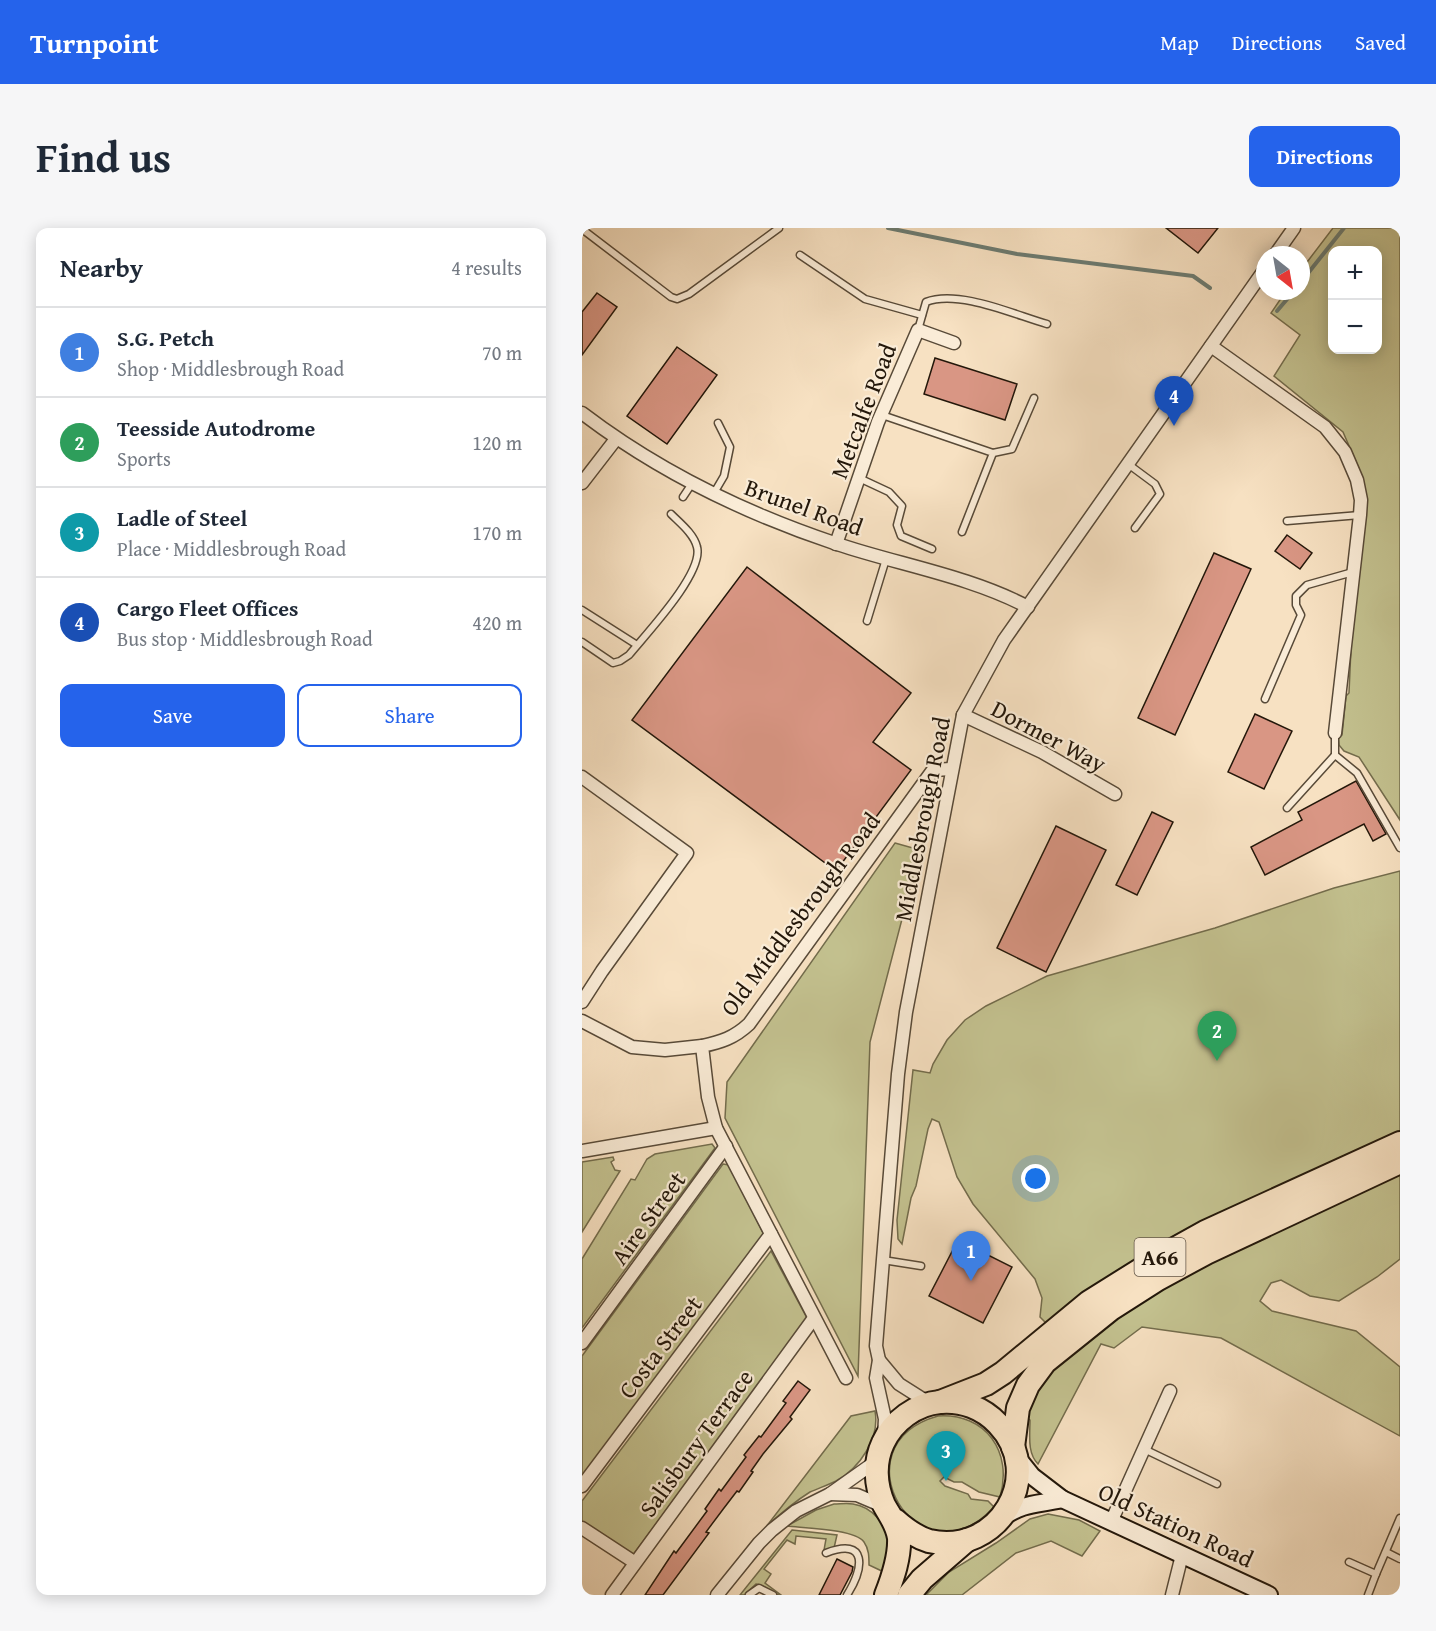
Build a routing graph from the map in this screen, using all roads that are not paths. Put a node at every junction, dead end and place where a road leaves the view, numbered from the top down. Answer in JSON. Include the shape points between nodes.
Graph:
{"nodes":[{"id":1,"x":779,"y":228,"type":"edge"},
{"id":2,"x":1294,"y":228,"type":"edge"},
{"id":3,"x":582,"y":229,"type":"edge"},
{"id":4,"x":1281,"y":246,"type":"edge"},
{"id":5,"x":800,"y":255,"type":"dead end"},
{"id":6,"x":1256,"y":282,"type":"edge"},
{"id":7,"x":922,"y":315,"type":"junction"},
{"id":8,"x":1047,"y":324,"type":"dead end"},
{"id":9,"x":918,"y":330,"type":"junction"},
{"id":10,"x":954,"y":343,"type":"dead end"},
{"id":11,"x":1211,"y":346,"type":"junction"},
{"id":12,"x":1034,"y":398,"type":"dead end"},
{"id":13,"x":582,"y":413,"type":"edge"},
{"id":14,"x":881,"y":414,"type":"junction"},
{"id":15,"x":718,"y":423,"type":"dead end"},
{"id":16,"x":616,"y":439,"type":"junction"},
{"id":17,"x":993,"y":453,"type":"junction"},
{"id":18,"x":1128,"y":464,"type":"junction"},
{"id":19,"x":859,"y":477,"type":"junction"},
{"id":20,"x":693,"y":482,"type":"junction"},
{"id":21,"x":582,"y":483,"type":"edge"},
{"id":22,"x":714,"y":494,"type":"junction"},
{"id":23,"x":683,"y":497,"type":"dead end"},
{"id":24,"x":671,"y":514,"type":"dead end"},
{"id":25,"x":1360,"y":515,"type":"junction"},
{"id":26,"x":1287,"y":521,"type":"dead end"},
{"id":27,"x":1135,"y":528,"type":"dead end"},
{"id":28,"x":962,"y":532,"type":"dead end"},
{"id":29,"x":837,"y":544,"type":"junction"},
{"id":30,"x":932,"y":549,"type":"dead end"},
{"id":31,"x":886,"y":558,"type":"junction"},
{"id":32,"x":1354,"y":572,"type":"junction"},
{"id":33,"x":1028,"y":607,"type":"junction"},
{"id":34,"x":582,"y":610,"type":"edge"},
{"id":35,"x":867,"y":621,"type":"dead end"},
{"id":36,"x":582,"y":642,"type":"edge"},
{"id":37,"x":637,"y":645,"type":"junction"},
{"id":38,"x":1264,"y":699,"type":"dead end"},
{"id":39,"x":963,"y":715,"type":"junction"},
{"id":40,"x":1335,"y":733,"type":"joint"},
{"id":41,"x":1335,"y":755,"type":"junction"},
{"id":42,"x":951,"y":769,"type":"junction"},
{"id":43,"x":582,"y":777,"type":"edge"},
{"id":44,"x":1115,"y":794,"type":"dead end"},
{"id":45,"x":1287,"y":808,"type":"dead end"},
{"id":46,"x":1400,"y":848,"type":"edge"},
{"id":47,"x":582,"y":1002,"type":"edge"},
{"id":48,"x":582,"y":1021,"type":"edge"},
{"id":49,"x":702,"y":1046,"type":"junction"},
{"id":50,"x":716,"y":1128,"type":"junction"},
{"id":51,"x":1400,"y":1143,"type":"edge"},
{"id":52,"x":726,"y":1146,"type":"junction"},
{"id":53,"x":582,"y":1151,"type":"edge"},
{"id":54,"x":1400,"y":1162,"type":"edge"},
{"id":55,"x":771,"y":1234,"type":"junction"},
{"id":56,"x":882,"y":1260,"type":"junction"},
{"id":57,"x":921,"y":1266,"type":"dead end"},
{"id":58,"x":814,"y":1318,"type":"junction"},
{"id":59,"x":582,"y":1343,"type":"edge"},
{"id":60,"x":879,"y":1359,"type":"junction"},
{"id":61,"x":846,"y":1378,"type":"dead end"},
{"id":62,"x":1170,"y":1391,"type":"dead end"},
{"id":63,"x":936,"y":1403,"type":"junction"},
{"id":64,"x":1144,"y":1449,"type":"junction"},
{"id":65,"x":880,"y":1451,"type":"junction"},
{"id":66,"x":1015,"y":1452,"type":"junction"},
{"id":67,"x":1217,"y":1484,"type":"dead end"},
{"id":68,"x":582,"y":1486,"type":"edge"},
{"id":69,"x":830,"y":1494,"type":"junction"},
{"id":70,"x":1062,"y":1499,"type":"junction"},
{"id":71,"x":890,"y":1513,"type":"junction"},
{"id":72,"x":1400,"y":1518,"type":"edge"},
{"id":73,"x":1001,"y":1519,"type":"junction"},
{"id":74,"x":1111,"y":1522,"type":"junction"},
{"id":75,"x":582,"y":1528,"type":"edge"},
{"id":76,"x":967,"y":1540,"type":"junction"},
{"id":77,"x":1386,"y":1552,"type":"junction"},
{"id":78,"x":826,"y":1553,"type":"dead end"},
{"id":79,"x":1182,"y":1555,"type":"junction"},
{"id":80,"x":1400,"y":1560,"type":"edge"},
{"id":81,"x":634,"y":1562,"type":"junction"},
{"id":82,"x":1349,"y":1562,"type":"dead end"},
{"id":83,"x":1376,"y":1574,"type":"junction"},
{"id":84,"x":612,"y":1595,"type":"edge"},
{"id":85,"x":717,"y":1595,"type":"edge"},
{"id":86,"x":749,"y":1595,"type":"edge"},
{"id":87,"x":773,"y":1595,"type":"edge"},
{"id":88,"x":847,"y":1595,"type":"edge"},
{"id":89,"x":886,"y":1595,"type":"edge"},
{"id":90,"x":909,"y":1595,"type":"edge"},
{"id":91,"x":1172,"y":1595,"type":"edge"},
{"id":92,"x":1269,"y":1595,"type":"edge"},
{"id":93,"x":1368,"y":1595,"type":"edge"}],
"edges":[{"from":1,"to":3,"type":"lane","via":[[677,298]]},
{"from":2,"to":4,"type":"street"},
{"from":5,"to":7,"type":"lane","via":[[865,299]]},
{"from":6,"to":11,"type":"street","name":"Middlesbrough Road"},
{"from":7,"to":8,"type":"lane","via":[[926,302],[951,298]]},
{"from":7,"to":9,"type":"lane"},
{"from":9,"to":10,"type":"street","name":"Metcalfe Road"},
{"from":9,"to":14,"type":"street","name":"Metcalfe Road"},
{"from":11,"to":18,"type":"street","name":"Middlesbrough Road"},
{"from":11,"to":25,"type":"street","via":[[1325,427],[1345,452],[1357,480]]},
{"from":12,"to":17,"type":"lane","via":[[1012,448]]},
{"from":13,"to":16,"type":"street","name":"Brunel Road"},
{"from":14,"to":17,"type":"lane"},
{"from":14,"to":19,"type":"street","name":"Metcalfe Road"},
{"from":15,"to":22,"type":"lane","via":[[730,447]]},
{"from":16,"to":20,"type":"street","name":"Brunel Road"},
{"from":16,"to":21,"type":"street"},
{"from":17,"to":28,"type":"lane"},
{"from":18,"to":27,"type":"lane","via":[[1155,484],[1160,494]]},
{"from":18,"to":33,"type":"street","name":"Middlesbrough Road"},
{"from":19,"to":29,"type":"street","name":"Metcalfe Road"},
{"from":19,"to":30,"type":"lane","via":[[889,492],[902,506],[897,525],[901,536]]},
{"from":20,"to":22,"type":"street","name":"Brunel Road"},
{"from":20,"to":23,"type":"lane"},
{"from":22,"to":29,"type":"street","name":"Brunel Road"},
{"from":24,"to":37,"type":"lane","via":[[693,536],[698,559],[677,597]]},
{"from":25,"to":26,"type":"lane"},
{"from":25,"to":32,"type":"street"},
{"from":29,"to":31,"type":"street","name":"Brunel Road"},
{"from":31,"to":33,"type":"street","name":"Brunel Road","via":[[1000,593]]},
{"from":31,"to":35,"type":"lane"},
{"from":32,"to":38,"type":"lane","via":[[1307,585],[1296,596],[1301,615]]},
{"from":32,"to":40,"type":"street"},
{"from":33,"to":39,"type":"street","name":"Middlesbrough Road","via":[[1004,640]]},
{"from":34,"to":37,"type":"lane"},
{"from":36,"to":37,"type":"lane","via":[[613,663]]},
{"from":39,"to":42,"type":"street","name":"Middlesbrough Road"},
{"from":39,"to":44,"type":"street","name":"Dormer Way","via":[[1042,752]]},
{"from":40,"to":41,"type":"lane"},
{"from":41,"to":45,"type":"lane"},
{"from":41,"to":46,"type":"lane","via":[[1358,773]]},
{"from":42,"to":49,"type":"street","name":"Old Middlesbrough Road","via":[[933,770],[748,1024],[725,1041]]},
{"from":42,"to":56,"type":"street","name":"Middlesbrough Road","via":[[906,1012]]},
{"from":43,"to":47,"type":"street","via":[[687,853]]},
{"from":48,"to":49,"type":"street","via":[[632,1047],[665,1050]]},
{"from":49,"to":50,"type":"street"},
{"from":50,"to":52,"type":"street"},
{"from":50,"to":53,"type":"street"},
{"from":51,"to":63,"type":"highway","number":"A66","via":[[1168,1252],[1089,1302],[1003,1373],[986,1384]]},
{"from":52,"to":55,"type":"street"},
{"from":52,"to":59,"type":"street","name":"Aire Street"},
{"from":54,"to":66,"type":"highway","number":"A66","via":[[1206,1253],[1111,1309],[1045,1362],[1028,1385],[1018,1408]]},
{"from":55,"to":58,"type":"street"},
{"from":55,"to":68,"type":"street","name":"Costa Street"},
{"from":56,"to":57,"type":"lane"},
{"from":56,"to":60,"type":"street","name":"Middlesbrough Road","via":[[876,1346]]},
{"from":58,"to":61,"type":"street"},
{"from":58,"to":81,"type":"street","name":"Salisbury Terrace"},
{"from":60,"to":63,"type":"street","via":[[899,1384]]},
{"from":60,"to":65,"type":"street","name":"Middlesbrough Road","via":[[876,1378],[885,1419]]},
{"from":62,"to":64,"type":"street"},
{"from":63,"to":65,"type":"highway","number":"A66","via":[[906,1415],[893,1427]]},
{"from":63,"to":66,"type":"highway","via":[[958,1402],[992,1417],[1005,1431]]},
{"from":64,"to":67,"type":"lane"},
{"from":64,"to":74,"type":"street"},
{"from":65,"to":69,"type":"street"},
{"from":65,"to":71,"type":"highway","via":[[879,1493]]},
{"from":66,"to":70,"type":"main road","name":"Old Station Road","via":[[1032,1476]]},
{"from":66,"to":73,"type":"highway","number":"A66","via":[[1016,1489]]},
{"from":69,"to":71,"type":"street","via":[[857,1495]]},
{"from":69,"to":85,"type":"street","via":[[796,1511],[772,1530]]},
{"from":70,"to":73,"type":"main road","name":"Old Station Road","via":[[1020,1506]]},
{"from":70,"to":74,"type":"main road","name":"Old Station Road"},
{"from":71,"to":76,"type":"highway","number":"A66","via":[[910,1532],[928,1540]]},
{"from":71,"to":89,"type":"highway","via":[[898,1536],[897,1556]]},
{"from":72,"to":77,"type":"lane"},
{"from":73,"to":76,"type":"highway","number":"A66"},
{"from":74,"to":79,"type":"main road","name":"Old Station Road"},
{"from":75,"to":81,"type":"street"},
{"from":76,"to":90,"type":"highway","number":"A66","via":[[922,1578]]},
{"from":77,"to":80,"type":"lane"},
{"from":77,"to":83,"type":"lane"},
{"from":78,"to":88,"type":"lane","via":[[842,1548],[858,1554],[860,1568]]},
{"from":79,"to":91,"type":"street"},
{"from":79,"to":92,"type":"main road","name":"Old Station Road"},
{"from":81,"to":84,"type":"street","name":"Salisbury Terrace"},
{"from":82,"to":83,"type":"lane"},
{"from":83,"to":93,"type":"lane"},
{"from":86,"to":87,"type":"lane","via":[[759,1588]]}]}
